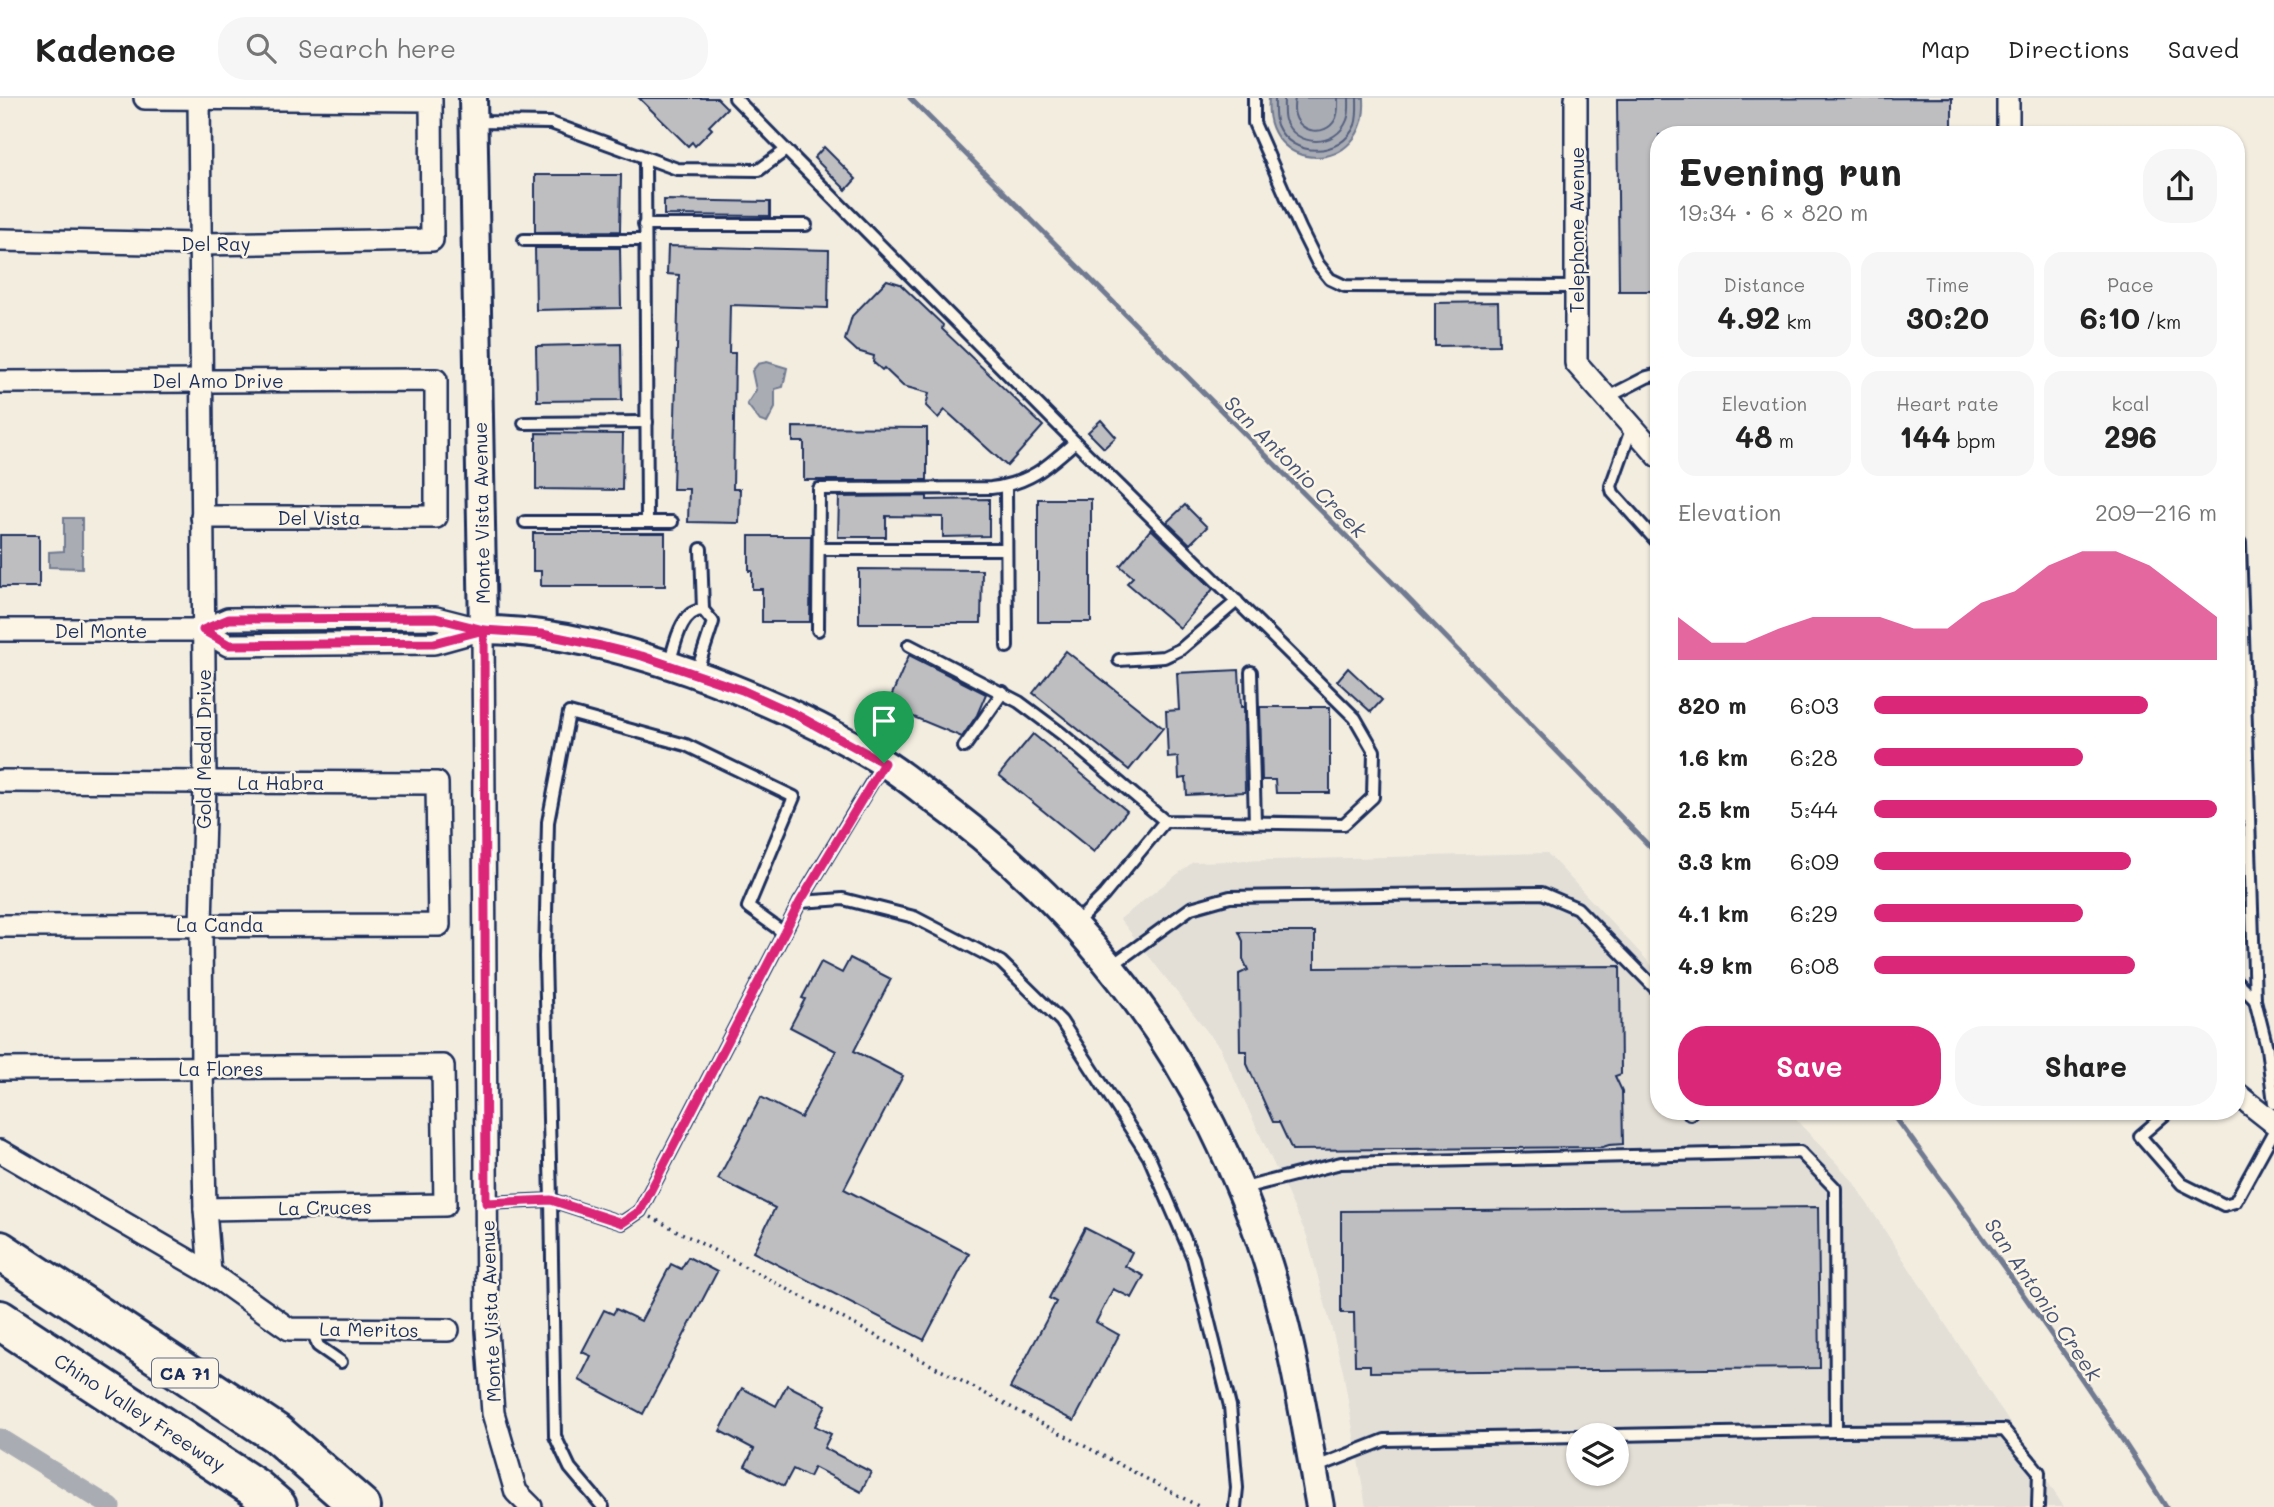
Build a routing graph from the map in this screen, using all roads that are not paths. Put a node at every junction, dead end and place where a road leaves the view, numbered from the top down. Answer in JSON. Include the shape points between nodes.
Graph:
{"nodes":[{"id":1,"x":145,"y":98,"type":"edge"},
{"id":2,"x":199,"y":98,"type":"edge"},
{"id":3,"x":734,"y":98,"type":"edge"},
{"id":4,"x":1254,"y":98,"type":"edge"},
{"id":5,"x":1576,"y":98,"type":"edge"},
{"id":6,"x":2008,"y":98,"type":"edge"},
{"id":7,"x":431,"y":100,"type":"edge"},
{"id":8,"x":473,"y":110,"type":"edge"},
{"id":9,"x":2008,"y":126,"type":"edge"},
{"id":10,"x":786,"y":150,"type":"junction"},
{"id":11,"x":645,"y":159,"type":"junction"},
{"id":12,"x":644,"y":225,"type":"junction"},
{"id":13,"x":806,"y":225,"type":"dead end"},
{"id":14,"x":0,"y":240,"type":"edge"},
{"id":15,"x":524,"y":240,"type":"dead end"},
{"id":16,"x":644,"y":240,"type":"junction"},
{"id":17,"x":200,"y":244,"type":"junction"},
{"id":18,"x":1577,"y":287,"type":"junction"},
{"id":19,"x":1650,"y":376,"type":"edge"},
{"id":20,"x":202,"y":380,"type":"junction"},
{"id":21,"x":0,"y":382,"type":"edge"},
{"id":22,"x":1606,"y":398,"type":"junction"},
{"id":23,"x":647,"y":422,"type":"junction"},
{"id":24,"x":524,"y":423,"type":"dead end"},
{"id":25,"x":1633,"y":427,"type":"junction"},
{"id":26,"x":1075,"y":442,"type":"junction"},
{"id":27,"x":1650,"y":447,"type":"edge"},
{"id":28,"x":1006,"y":486,"type":"junction"},
{"id":29,"x":202,"y":517,"type":"junction"},
{"id":30,"x":436,"y":517,"type":"joint"},
{"id":31,"x":525,"y":522,"type":"dead end"},
{"id":32,"x":648,"y":523,"type":"junction"},
{"id":33,"x":672,"y":523,"type":"dead end"},
{"id":34,"x":1650,"y":534,"type":"edge"},
{"id":35,"x":701,"y":548,"type":"dead end"},
{"id":36,"x":819,"y":550,"type":"junction"},
{"id":37,"x":1006,"y":550,"type":"junction"},
{"id":38,"x":1237,"y":601,"type":"junction"},
{"id":39,"x":703,"y":610,"type":"junction"},
{"id":40,"x":0,"y":630,"type":"edge"},
{"id":41,"x":203,"y":630,"type":"junction"},
{"id":42,"x":484,"y":630,"type":"junction"},
{"id":43,"x":818,"y":630,"type":"dead end"},
{"id":44,"x":909,"y":645,"type":"dead end"},
{"id":45,"x":1007,"y":647,"type":"dead end"},
{"id":46,"x":1119,"y":660,"type":"dead end"},
{"id":47,"x":669,"y":665,"type":"junction"},
{"id":48,"x":1251,"y":672,"type":"dead end"},
{"id":49,"x":696,"y":674,"type":"junction"},
{"id":50,"x":1003,"y":692,"type":"junction"},
{"id":51,"x":2245,"y":695,"type":"edge"},
{"id":52,"x":964,"y":747,"type":"dead end"},
{"id":53,"x":884,"y":763,"type":"junction"},
{"id":54,"x":0,"y":781,"type":"edge"},
{"id":55,"x":205,"y":781,"type":"junction"},
{"id":56,"x":1165,"y":821,"type":"junction"},
{"id":57,"x":1255,"y":823,"type":"junction"},
{"id":58,"x":800,"y":902,"type":"junction"},
{"id":59,"x":201,"y":924,"type":"junction"},
{"id":60,"x":1074,"y":924,"type":"junction"},
{"id":61,"x":439,"y":925,"type":"joint"},
{"id":62,"x":0,"y":926,"type":"edge"},
{"id":63,"x":784,"y":933,"type":"junction"},
{"id":64,"x":1111,"y":966,"type":"junction"},
{"id":65,"x":1650,"y":983,"type":"edge"},
{"id":66,"x":2245,"y":990,"type":"edge"},
{"id":67,"x":2255,"y":1000,"type":"junction"},
{"id":68,"x":202,"y":1068,"type":"junction"},
{"id":69,"x":0,"y":1069,"type":"edge"},
{"id":70,"x":2245,"y":1100,"type":"edge"},
{"id":71,"x":2274,"y":1103,"type":"edge"},
{"id":72,"x":2159,"y":1120,"type":"edge"},
{"id":73,"x":2274,"y":1123,"type":"edge"},
{"id":74,"x":2274,"y":1131,"type":"edge"},
{"id":75,"x":0,"y":1151,"type":"edge"},
{"id":76,"x":1240,"y":1189,"type":"junction"},
{"id":77,"x":551,"y":1200,"type":"junction"},
{"id":78,"x":486,"y":1203,"type":"junction"},
{"id":79,"x":445,"y":1205,"type":"joint"},
{"id":80,"x":205,"y":1209,"type":"junction"},
{"id":81,"x":0,"y":1251,"type":"edge"},
{"id":82,"x":210,"y":1273,"type":"junction"},
{"id":83,"x":0,"y":1320,"type":"edge"},
{"id":84,"x":312,"y":1329,"type":"junction"},
{"id":85,"x":448,"y":1330,"type":"dead end"},
{"id":86,"x":341,"y":1362,"type":"dead end"},
{"id":87,"x":1836,"y":1431,"type":"junction"},
{"id":88,"x":1629,"y":1435,"type":"edge"},
{"id":89,"x":1566,"y":1436,"type":"edge"},
{"id":90,"x":1313,"y":1468,"type":"junction"},
{"id":91,"x":277,"y":1507,"type":"edge"},
{"id":92,"x":362,"y":1507,"type":"edge"},
{"id":93,"x":531,"y":1507,"type":"edge"},
{"id":94,"x":603,"y":1507,"type":"edge"},
{"id":95,"x":1235,"y":1507,"type":"edge"},
{"id":96,"x":1320,"y":1507,"type":"edge"},
{"id":97,"x":2038,"y":1507,"type":"edge"}],
"edges":[{"from":1,"to":2,"type":"street"},
{"from":2,"to":7,"type":"street"},
{"from":2,"to":17,"type":"street","name":"Gold Medal Drive"},
{"from":3,"to":10,"type":"lane"},
{"from":4,"to":18,"type":"lane","via":[[1254,123],[1300,228],[1330,279],[1345,286]]},
{"from":5,"to":18,"type":"street","name":"Telephone Avenue"},
{"from":6,"to":9,"type":"street"},
{"from":7,"to":17,"type":"street","name":"Del Ray","via":[[432,240]]},
{"from":8,"to":11,"type":"lane","via":[[551,123]]},
{"from":8,"to":42,"type":"street","name":"Monte Vista Avenue"},
{"from":10,"to":11,"type":"lane","via":[[760,170],[677,169]]},
{"from":10,"to":26,"type":"lane"},
{"from":11,"to":12,"type":"lane"},
{"from":12,"to":13,"type":"lane"},
{"from":12,"to":16,"type":"lane"},
{"from":14,"to":17,"type":"street","name":"Del Ray"},
{"from":15,"to":16,"type":"lane"},
{"from":16,"to":23,"type":"lane"},
{"from":17,"to":20,"type":"street","name":"Gold Medal Drive"},
{"from":18,"to":22,"type":"street","name":"Telephone Avenue","via":[[1576,363]]},
{"from":19,"to":22,"type":"lane"},
{"from":20,"to":21,"type":"street","name":"Del Amo Drive"},
{"from":20,"to":29,"type":"street","name":"Gold Medal Drive"},
{"from":20,"to":30,"type":"street","name":"Del Amo Drive","via":[[436,380]]},
{"from":22,"to":25,"type":"street"},
{"from":23,"to":24,"type":"lane"},
{"from":23,"to":32,"type":"lane"},
{"from":25,"to":27,"type":"street"},
{"from":25,"to":34,"type":"lane","via":[[1611,486]]},
{"from":26,"to":28,"type":"lane","via":[[1035,475]]},
{"from":26,"to":38,"type":"lane"},
{"from":28,"to":36,"type":"lane","via":[[819,489]]},
{"from":28,"to":37,"type":"lane"},
{"from":29,"to":30,"type":"street","name":"Del Vista"},
{"from":29,"to":41,"type":"street","name":"Gold Medal Drive"},
{"from":31,"to":32,"type":"lane"},
{"from":32,"to":33,"type":"lane"},
{"from":35,"to":39,"type":"lane"},
{"from":36,"to":37,"type":"lane"},
{"from":36,"to":43,"type":"lane"},
{"from":37,"to":45,"type":"lane"},
{"from":38,"to":46,"type":"lane","via":[[1181,649],[1164,657]]},
{"from":38,"to":57,"type":"lane","via":[[1354,718],[1374,751],[1373,797],[1344,824]]},
{"from":39,"to":47,"type":"lane","via":[[686,616]]},
{"from":39,"to":49,"type":"lane","via":[[713,622]]},
{"from":40,"to":41,"type":"street","name":"Del Monte"},
{"from":41,"to":42,"type":"street","name":"Del Monte","via":[[229,619],[436,618]]},
{"from":41,"to":55,"type":"street","name":"Gold Medal Drive"},
{"from":42,"to":47,"type":"street","via":[[542,634]]},
{"from":42,"to":78,"type":"street","name":"Monte Vista Avenue"},
{"from":44,"to":50,"type":"lane"},
{"from":47,"to":49,"type":"street"},
{"from":48,"to":57,"type":"lane"},
{"from":49,"to":53,"type":"street","via":[[795,714]]},
{"from":50,"to":52,"type":"lane"},
{"from":50,"to":56,"type":"lane","via":[[1062,734]]},
{"from":51,"to":67,"type":"lane"},
{"from":53,"to":58,"type":"lane"},
{"from":53,"to":60,"type":"street","via":[[957,815]]},
{"from":54,"to":55,"type":"street","name":"La Habra"},
{"from":55,"to":59,"type":"street","name":"Gold Medal Drive"},
{"from":55,"to":61,"type":"street","name":"La Habra","via":[[437,783]]},
{"from":56,"to":57,"type":"lane"},
{"from":56,"to":60,"type":"lane"},
{"from":58,"to":63,"type":"lane"},
{"from":58,"to":95,"type":"lane","via":[[843,899],[914,917],[1001,962],[1061,1021],[1149,1157],[1193,1258],[1230,1406]]},
{"from":59,"to":61,"type":"street","name":"La Canda"},
{"from":59,"to":62,"type":"street","name":"La Canda"},
{"from":59,"to":68,"type":"street","name":"Gold Medal Drive"},
{"from":60,"to":64,"type":"street"},
{"from":63,"to":77,"type":"lane","via":[[640,1211],[622,1223]]},
{"from":63,"to":77,"type":"lane","via":[[748,907],[794,796],[686,745],[569,713],[548,822],[545,957]]},
{"from":64,"to":65,"type":"lane","via":[[1191,908],[1230,897],[1542,893],[1577,908]]},
{"from":64,"to":76,"type":"street","via":[[1191,1087]]},
{"from":66,"to":67,"type":"lane"},
{"from":67,"to":71,"type":"lane"},
{"from":68,"to":69,"type":"street","name":"La Flores"},
{"from":68,"to":79,"type":"street","name":"La Flores","via":[[443,1066]]},
{"from":68,"to":80,"type":"street","name":"Gold Medal Drive"},
{"from":70,"to":73,"type":"street"},
{"from":72,"to":74,"type":"lane","via":[[2140,1136],[2182,1184],[2224,1205],[2235,1202]]},
{"from":75,"to":82,"type":"street"},
{"from":76,"to":87,"type":"lane","via":[[1341,1163],[1800,1152],[1835,1188]]},
{"from":76,"to":90,"type":"street","via":[[1285,1322]]},
{"from":77,"to":78,"type":"lane"},
{"from":77,"to":94,"type":"lane","via":[[555,1436],[570,1468]]},
{"from":78,"to":93,"type":"street","name":"Monte Vista Avenue","via":[[486,1330],[493,1413],[516,1492]]},
{"from":79,"to":80,"type":"street","name":"La Cruces"},
{"from":80,"to":82,"type":"street","name":"Gold Medal Drive"},
{"from":81,"to":92,"type":"highway","number":"CA 71","via":[[277,1434]]},
{"from":82,"to":84,"type":"street","name":"La Meritos","via":[[289,1328]]},
{"from":83,"to":91,"type":"highway","name":"Chino Valley Freeway","number":"CA 71"},
{"from":84,"to":85,"type":"street","name":"La Meritos"},
{"from":84,"to":86,"type":"lane","via":[[318,1346]]},
{"from":87,"to":88,"type":"lane"},
{"from":87,"to":97,"type":"lane","via":[[2004,1430],[2039,1472]]},
{"from":89,"to":90,"type":"lane","via":[[1385,1440]]},
{"from":90,"to":96,"type":"street"}]}
